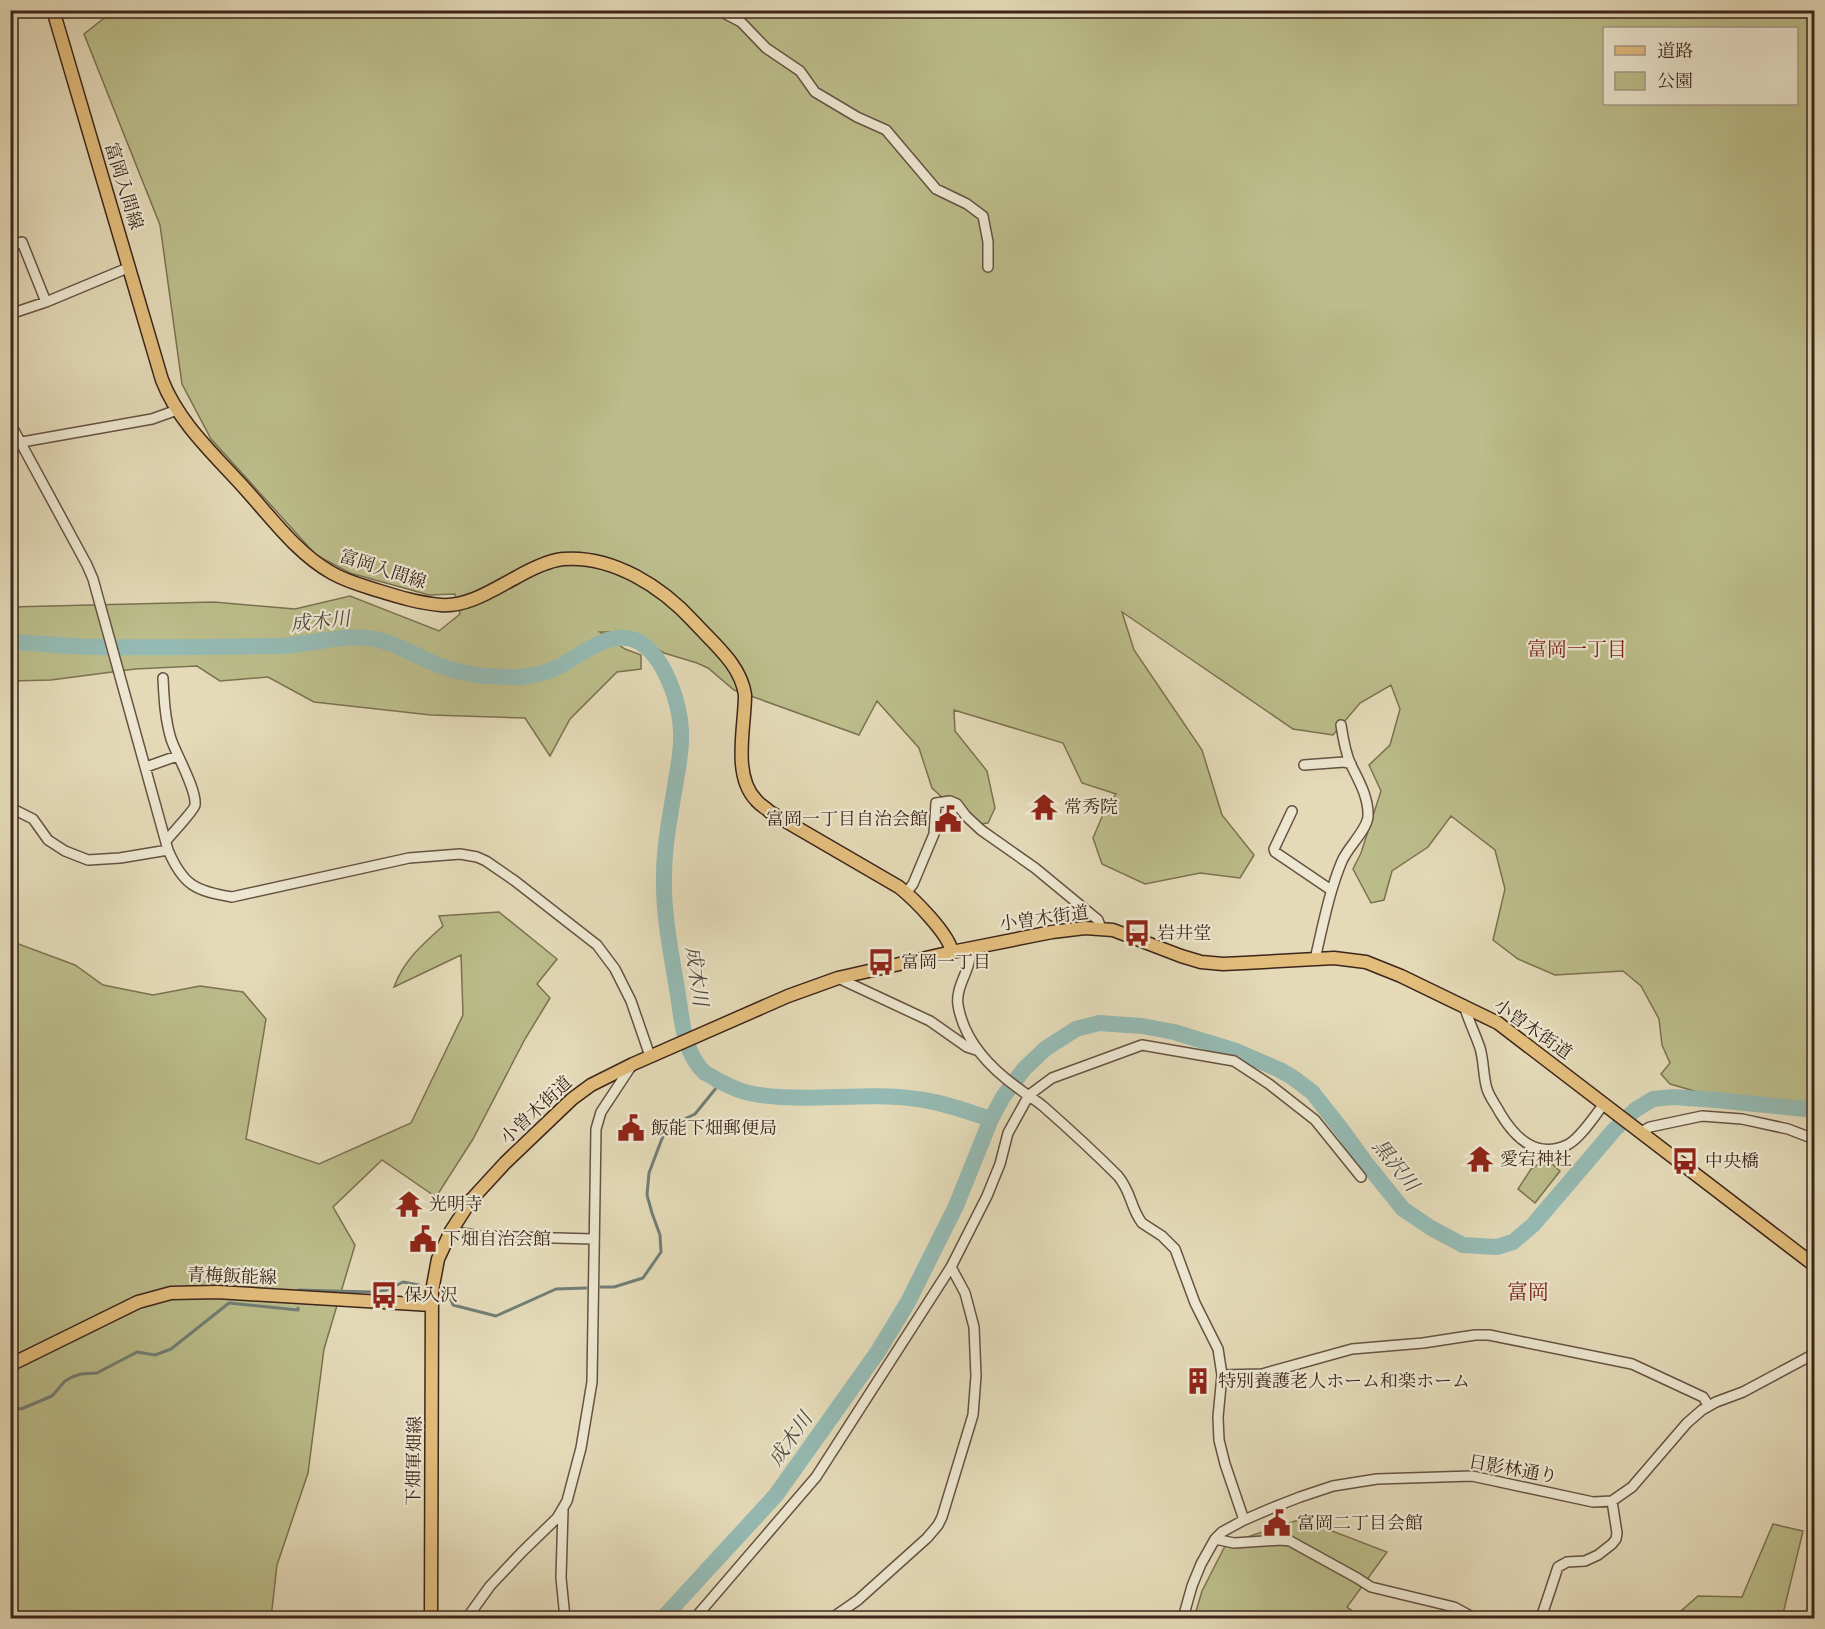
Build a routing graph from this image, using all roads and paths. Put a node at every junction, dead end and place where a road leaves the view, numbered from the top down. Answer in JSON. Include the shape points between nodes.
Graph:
{"nodes":[{"id":1,"x":53,"y":10,"type":"edge"},
{"id":2,"x":718,"y":10,"type":"edge"},
{"id":3,"x":10,"y":246,"type":"edge"},
{"id":4,"x":130,"y":267,"type":"junction"},
{"id":5,"x":988,"y":267,"type":"dead end"},
{"id":6,"x":46,"y":302,"type":"junction"},
{"id":7,"x":10,"y":314,"type":"edge"},
{"id":8,"x":177,"y":410,"type":"junction"},
{"id":9,"x":10,"y":423,"type":"edge"},
{"id":10,"x":22,"y":442,"type":"junction"},
{"id":11,"x":164,"y":678,"type":"dead end"},
{"id":12,"x":1341,"y":724,"type":"dead end"},
{"id":13,"x":177,"y":756,"type":"junction"},
{"id":14,"x":1351,"y":764,"type":"junction"},
{"id":15,"x":1304,"y":765,"type":"dead end"},
{"id":16,"x":146,"y":767,"type":"junction"},
{"id":17,"x":10,"y":805,"type":"edge"},
{"id":18,"x":1292,"y":811,"type":"dead end"},
{"id":19,"x":167,"y":846,"type":"junction"},
{"id":20,"x":1331,"y":890,"type":"junction"},
{"id":21,"x":906,"y":893,"type":"junction"},
{"id":22,"x":1101,"y":928,"type":"junction"},
{"id":23,"x":970,"y":948,"type":"junction"},
{"id":24,"x":952,"y":952,"type":"junction"},
{"id":25,"x":1315,"y":958,"type":"junction"},
{"id":26,"x":838,"y":978,"type":"junction"},
{"id":27,"x":1464,"y":1005,"type":"junction"},
{"id":28,"x":975,"y":1050,"type":"junction"},
{"id":29,"x":653,"y":1055,"type":"junction"},
{"id":30,"x":633,"y":1064,"type":"junction"},
{"id":31,"x":1029,"y":1095,"type":"junction"},
{"id":32,"x":1608,"y":1107,"type":"junction"},
{"id":33,"x":1639,"y":1130,"type":"junction"},
{"id":34,"x":1815,"y":1139,"type":"edge"},
{"id":35,"x":1361,"y":1177,"type":"dead end"},
{"id":36,"x":451,"y":1231,"type":"junction"},
{"id":37,"x":594,"y":1239,"type":"junction"},
{"id":38,"x":1815,"y":1265,"type":"edge"},
{"id":39,"x":951,"y":1266,"type":"junction"},
{"id":40,"x":432,"y":1305,"type":"junction"},
{"id":41,"x":1815,"y":1354,"type":"edge"},
{"id":42,"x":10,"y":1365,"type":"edge"},
{"id":43,"x":1222,"y":1375,"type":"junction"},
{"id":44,"x":1708,"y":1406,"type":"junction"},
{"id":45,"x":1612,"y":1501,"type":"junction"},
{"id":46,"x":563,"y":1508,"type":"junction"},
{"id":47,"x":1244,"y":1520,"type":"junction"},
{"id":48,"x":1215,"y":1539,"type":"junction"},
{"id":49,"x":431,"y":1618,"type":"edge"},
{"id":50,"x":467,"y":1618,"type":"edge"},
{"id":51,"x":565,"y":1618,"type":"edge"},
{"id":52,"x":695,"y":1618,"type":"edge"},
{"id":53,"x":832,"y":1618,"type":"edge"},
{"id":54,"x":1183,"y":1618,"type":"edge"},
{"id":55,"x":1474,"y":1618,"type":"edge"},
{"id":56,"x":1541,"y":1618,"type":"edge"}],
"edges":[{"from":1,"to":4,"type":"main road","name":"富岡入間線"},
{"from":2,"to":5,"type":"street","via":[[741,22],[766,48],[800,71],[815,92],[886,130],[936,189],[983,216]]},
{"from":3,"to":6,"type":"street","via":[[22,242]]},
{"from":4,"to":6,"type":"street"},
{"from":4,"to":8,"type":"main road","name":"富岡入間線","via":[[162,380]]},
{"from":6,"to":7,"type":"street"},
{"from":8,"to":10,"type":"street","via":[[152,419]]},
{"from":8,"to":21,"type":"main road","name":"富岡入間線","via":[[304,553],[349,581],[406,599],[455,604],[563,559],[606,564],[650,584],[691,619],[739,674],[745,706],[741,765],[746,785],[757,802]]},
{"from":9,"to":10,"type":"street"},
{"from":10,"to":16,"type":"street","via":[[93,579]]},
{"from":11,"to":13,"type":"street","via":[[166,723]]},
{"from":12,"to":14,"type":"street"},
{"from":13,"to":16,"type":"street"},
{"from":13,"to":19,"type":"street","via":[[195,804]]},
{"from":14,"to":15,"type":"street"},
{"from":14,"to":20,"type":"street","via":[[1367,802],[1368,818],[1343,858]]},
{"from":16,"to":19,"type":"street"},
{"from":17,"to":19,"type":"street","via":[[33,819],[48,840],[88,860],[120,858]]},
{"from":18,"to":20,"type":"street","via":[[1275,852]]},
{"from":19,"to":29,"type":"street","via":[[176,869],[190,883],[208,893],[232,897],[409,858],[460,854],[486,861],[597,945],[632,1001]]},
{"from":20,"to":25,"type":"street"},
{"from":21,"to":22,"type":"street","via":[[934,834],[936,803],[950,801],[981,830],[1098,920]]},
{"from":21,"to":24,"type":"main road","name":"富岡入間線","via":[[946,936]]},
{"from":22,"to":23,"type":"main road","name":"小曽木街道","via":[[1067,929]]},
{"from":22,"to":25,"type":"main road","name":"小曽木街道","via":[[1200,962],[1233,964]]},
{"from":23,"to":24,"type":"main road","name":"小曽木街道"},
{"from":23,"to":28,"type":"street","via":[[958,1003]]},
{"from":24,"to":26,"type":"main road","name":"小曽木街道"},
{"from":25,"to":27,"type":"main road","name":"小曽木街道","via":[[1366,962]]},
{"from":26,"to":28,"type":"street","via":[[930,1021]]},
{"from":26,"to":29,"type":"main road","name":"小曽木街道"},
{"from":27,"to":32,"type":"main road","name":"小曽木街道","via":[[1498,1023]]},
{"from":27,"to":32,"type":"street","via":[[1480,1048],[1490,1096],[1508,1125],[1528,1145],[1550,1149],[1567,1145]]},
{"from":28,"to":31,"type":"street"},
{"from":29,"to":30,"type":"main road","name":"小曽木街道"},
{"from":30,"to":36,"type":"main road","name":"小曽木街道","via":[[591,1084],[572,1099],[471,1200]]},
{"from":30,"to":37,"type":"street","via":[[598,1120]]},
{"from":31,"to":35,"type":"street","via":[[1052,1078],[1142,1045],[1234,1061],[1315,1120]]},
{"from":31,"to":39,"type":"street","via":[[1008,1133],[987,1196]]},
{"from":31,"to":43,"type":"street","via":[[1118,1176],[1142,1223],[1175,1249],[1194,1303],[1218,1349]]},
{"from":32,"to":33,"type":"main road","name":"小曽木街道"},
{"from":33,"to":34,"type":"street","via":[[1702,1116],[1742,1119]]},
{"from":33,"to":38,"type":"main road","name":"小曽木街道"},
{"from":36,"to":37,"type":"street","via":[[479,1236]]},
{"from":36,"to":40,"type":"main road","name":"小曽木街道","via":[[438,1259]]},
{"from":37,"to":46,"type":"street","via":[[592,1382],[581,1448]]},
{"from":39,"to":52,"type":"street","via":[[816,1477]]},
{"from":39,"to":53,"type":"street","via":[[965,1293],[974,1327],[976,1376],[972,1415],[942,1516],[927,1538]]},
{"from":40,"to":42,"type":"main road","name":"青梅飯能線","via":[[217,1292],[171,1293],[138,1302]]},
{"from":40,"to":49,"type":"main road","name":"下畑軍畑線"},
{"from":41,"to":44,"type":"street"},
{"from":43,"to":44,"type":"street","via":[[1262,1374],[1352,1349],[1489,1335],[1632,1364],[1702,1397]]},
{"from":43,"to":47,"type":"street","via":[[1219,1440]]},
{"from":44,"to":45,"type":"street","via":[[1632,1487]]},
{"from":45,"to":47,"type":"street","name":"日影林通り","via":[[1593,1502],[1472,1476],[1444,1475],[1348,1483]]},
{"from":45,"to":56,"type":"street","via":[[1616,1539],[1598,1555],[1558,1567]]},
{"from":46,"to":50,"type":"street","via":[[490,1586]]},
{"from":46,"to":51,"type":"street","via":[[561,1578]]},
{"from":47,"to":48,"type":"street","name":"日影林通り"},
{"from":48,"to":54,"type":"street","name":"日影林通り","via":[[1192,1586]]},
{"from":48,"to":55,"type":"street","via":[[1234,1543],[1290,1541],[1371,1587],[1454,1607]]}]}
